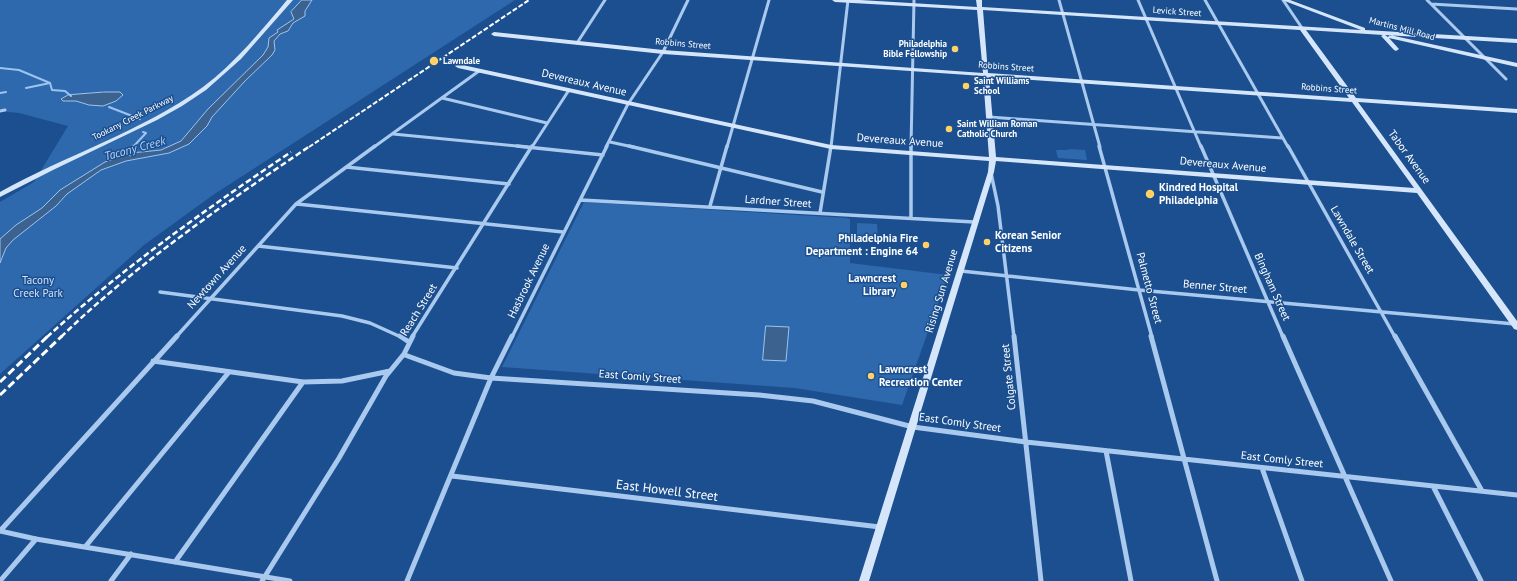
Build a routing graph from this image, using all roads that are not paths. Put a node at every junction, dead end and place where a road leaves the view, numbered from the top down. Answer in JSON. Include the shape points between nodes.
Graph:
{"nodes":[{"id":1,"x":290,"y":0,"type":"edge"},
{"id":2,"x":605,"y":0,"type":"edge"},
{"id":3,"x":688,"y":0,"type":"edge"},
{"id":4,"x":769,"y":0,"type":"edge"},
{"id":5,"x":835,"y":0,"type":"edge"},
{"id":6,"x":848,"y":0,"type":"edge"},
{"id":7,"x":979,"y":0,"type":"edge"},
{"id":8,"x":1059,"y":0,"type":"edge"},
{"id":9,"x":1138,"y":0,"type":"edge"},
{"id":10,"x":1205,"y":0,"type":"edge"},
{"id":11,"x":1284,"y":0,"type":"edge"},
{"id":12,"x":1427,"y":0,"type":"edge"},
{"id":13,"x":914,"y":2,"type":"edge"},
{"id":14,"x":1431,"y":4,"type":"junction"},
{"id":15,"x":980,"y":8,"type":"junction"},
{"id":16,"x":1517,"y":9,"type":"edge"},
{"id":17,"x":1063,"y":14,"type":"junction"},
{"id":18,"x":1146,"y":19,"type":"junction"},
{"id":19,"x":1218,"y":23,"type":"junction"},
{"id":20,"x":1302,"y":28,"type":"junction"},
{"id":21,"x":1374,"y":32,"type":"junction"},
{"id":22,"x":494,"y":34,"type":"dead end"},
{"id":23,"x":1463,"y":37,"type":"junction"},
{"id":24,"x":1517,"y":41,"type":"edge"},
{"id":25,"x":577,"y":43,"type":"junction"},
{"id":26,"x":1396,"y":48,"type":"dead end"},
{"id":27,"x":663,"y":52,"type":"junction"},
{"id":28,"x":752,"y":59,"type":"junction"},
{"id":29,"x":1486,"y":59,"type":"junction"},
{"id":30,"x":841,"y":65,"type":"junction"},
{"id":31,"x":1517,"y":65,"type":"edge"},
{"id":32,"x":458,"y":66,"type":"dead end"},
{"id":33,"x":913,"y":70,"type":"junction"},
{"id":34,"x":479,"y":71,"type":"junction"},
{"id":35,"x":986,"y":75,"type":"junction"},
{"id":36,"x":1506,"y":79,"type":"dead end"},
{"id":37,"x":1080,"y":81,"type":"junction"},
{"id":38,"x":1176,"y":88,"type":"junction"},
{"id":39,"x":569,"y":90,"type":"junction"},
{"id":40,"x":1257,"y":93,"type":"junction"},
{"id":41,"x":442,"y":98,"type":"junction"},
{"id":42,"x":1354,"y":100,"type":"junction"},
{"id":43,"x":628,"y":104,"type":"junction"},
{"id":44,"x":5,"y":110,"type":"dead end"},
{"id":45,"x":0,"y":111,"type":"edge"},
{"id":46,"x":1517,"y":111,"type":"edge"},
{"id":47,"x":989,"y":117,"type":"junction"},
{"id":48,"x":546,"y":123,"type":"junction"},
{"id":49,"x":1093,"y":125,"type":"junction"},
{"id":50,"x":733,"y":127,"type":"junction"},
{"id":51,"x":1195,"y":132,"type":"junction"},
{"id":52,"x":393,"y":134,"type":"junction"},
{"id":53,"x":1282,"y":138,"type":"junction"},
{"id":54,"x":610,"y":142,"type":"junction"},
{"id":55,"x":532,"y":147,"type":"junction"},
{"id":56,"x":831,"y":147,"type":"junction"},
{"id":57,"x":911,"y":154,"type":"junction"},
{"id":58,"x":603,"y":155,"type":"junction"},
{"id":59,"x":992,"y":159,"type":"junction"},
{"id":60,"x":346,"y":167,"type":"junction"},
{"id":61,"x":1104,"y":167,"type":"junction"},
{"id":62,"x":721,"y":169,"type":"junction"},
{"id":63,"x":991,"y":172,"type":"junction"},
{"id":64,"x":1212,"y":175,"type":"junction"},
{"id":65,"x":1308,"y":183,"type":"junction"},
{"id":66,"x":509,"y":184,"type":"junction"},
{"id":67,"x":1420,"y":191,"type":"junction"},
{"id":68,"x":822,"y":192,"type":"junction"},
{"id":69,"x":0,"y":195,"type":"edge"},
{"id":70,"x":581,"y":200,"type":"junction"},
{"id":71,"x":296,"y":204,"type":"junction"},
{"id":72,"x":710,"y":206,"type":"junction"},
{"id":73,"x":820,"y":213,"type":"junction"},
{"id":74,"x":911,"y":218,"type":"junction"},
{"id":75,"x":974,"y":222,"type":"junction"},
{"id":76,"x":485,"y":223,"type":"junction"},
{"id":77,"x":563,"y":232,"type":"junction"},
{"id":78,"x":258,"y":246,"type":"junction"},
{"id":79,"x":457,"y":268,"type":"junction"},
{"id":80,"x":962,"y":271,"type":"junction"},
{"id":81,"x":1007,"y":276,"type":"junction"},
{"id":82,"x":1139,"y":290,"type":"junction"},
{"id":83,"x":160,"y":292,"type":"dead end"},
{"id":84,"x":210,"y":300,"type":"junction"},
{"id":85,"x":1268,"y":301,"type":"junction"},
{"id":86,"x":1381,"y":311,"type":"junction"},
{"id":87,"x":1516,"y":325,"type":"edge"},
{"id":88,"x":409,"y":342,"type":"junction"},
{"id":89,"x":405,"y":355,"type":"junction"},
{"id":90,"x":153,"y":361,"type":"junction"},
{"id":91,"x":390,"y":371,"type":"junction"},
{"id":92,"x":229,"y":372,"type":"junction"},
{"id":93,"x":491,"y":378,"type":"junction"},
{"id":94,"x":303,"y":382,"type":"junction"},
{"id":95,"x":913,"y":426,"type":"junction"},
{"id":96,"x":1026,"y":442,"type":"junction"},
{"id":97,"x":1106,"y":451,"type":"junction"},
{"id":98,"x":1185,"y":460,"type":"junction"},
{"id":99,"x":1262,"y":468,"type":"junction"},
{"id":100,"x":452,"y":476,"type":"junction"},
{"id":101,"x":1346,"y":477,"type":"junction"},
{"id":102,"x":1433,"y":486,"type":"junction"},
{"id":103,"x":1482,"y":491,"type":"junction"},
{"id":104,"x":1517,"y":495,"type":"edge"},
{"id":105,"x":880,"y":527,"type":"junction"},
{"id":106,"x":0,"y":531,"type":"edge"},
{"id":107,"x":36,"y":539,"type":"junction"},
{"id":108,"x":86,"y":547,"type":"junction"},
{"id":109,"x":131,"y":554,"type":"junction"},
{"id":110,"x":175,"y":562,"type":"junction"},
{"id":111,"x":264,"y":579,"type":"edge"},
{"id":112,"x":0,"y":581,"type":"edge"},
{"id":113,"x":111,"y":581,"type":"edge"},
{"id":114,"x":290,"y":581,"type":"edge"},
{"id":115,"x":407,"y":581,"type":"edge"},
{"id":116,"x":864,"y":581,"type":"edge"},
{"id":117,"x":1041,"y":581,"type":"edge"},
{"id":118,"x":1131,"y":581,"type":"edge"},
{"id":119,"x":1217,"y":581,"type":"edge"},
{"id":120,"x":1302,"y":581,"type":"edge"},
{"id":121,"x":1391,"y":581,"type":"edge"},
{"id":122,"x":1481,"y":581,"type":"edge"}],
"edges":[{"from":1,"to":69,"type":"street","name":"Tookany Creek Parkway","via":[[231,68],[203,90],[164,113]]},
{"from":2,"to":25,"type":"street"},
{"from":3,"to":27,"type":"street","name":"Hasbrook Avenue"},
{"from":4,"to":28,"type":"street"},
{"from":5,"to":6,"type":"street","name":"Levick Street"},
{"from":6,"to":13,"type":"street","name":"Levick Street"},
{"from":6,"to":30,"type":"street"},
{"from":7,"to":15,"type":"street","name":"Rising Sun Avenue"},
{"from":8,"to":17,"type":"street","name":"Palmetto Street"},
{"from":9,"to":18,"type":"street","name":"Bingham Street"},
{"from":10,"to":19,"type":"street","name":"Lawndale Street"},
{"from":11,"to":20,"type":"street","name":"Tabor Avenue"},
{"from":11,"to":21,"type":"street","name":"Martins Mill Road"},
{"from":12,"to":14,"type":"street"},
{"from":13,"to":15,"type":"street","name":"Levick Street"},
{"from":13,"to":33,"type":"street"},
{"from":14,"to":16,"type":"street"},
{"from":14,"to":23,"type":"street"},
{"from":15,"to":17,"type":"street","name":"Levick Street"},
{"from":15,"to":35,"type":"street","name":"Rising Sun Avenue"},
{"from":17,"to":18,"type":"street","name":"Levick Street"},
{"from":17,"to":37,"type":"street","name":"Palmetto Street"},
{"from":18,"to":19,"type":"street","name":"Levick Street"},
{"from":18,"to":38,"type":"street","name":"Bingham Street"},
{"from":19,"to":20,"type":"street","name":"Levick Street"},
{"from":19,"to":40,"type":"street","name":"Lawndale Street"},
{"from":20,"to":21,"type":"street","name":"Levick Street"},
{"from":20,"to":42,"type":"street","name":"Tabor Avenue"},
{"from":21,"to":23,"type":"street","name":"Levick Street"},
{"from":21,"to":26,"type":"street","via":[[1386,37]]},
{"from":21,"to":29,"type":"street","name":"Martins Mill Road"},
{"from":22,"to":25,"type":"street","name":"Robbins Street"},
{"from":23,"to":24,"type":"street","name":"Levick Street"},
{"from":23,"to":29,"type":"street"},
{"from":25,"to":27,"type":"street","name":"Robbins Street"},
{"from":27,"to":28,"type":"street","name":"Robbins Street"},
{"from":27,"to":43,"type":"street","name":"Hasbrook Avenue"},
{"from":28,"to":30,"type":"street","name":"Robbins Street"},
{"from":28,"to":50,"type":"street"},
{"from":29,"to":31,"type":"street","name":"Martins Mill Road"},
{"from":29,"to":36,"type":"street"},
{"from":30,"to":33,"type":"street","name":"Robbins Street"},
{"from":30,"to":56,"type":"street"},
{"from":32,"to":34,"type":"street","name":"Devereaux Avenue"},
{"from":33,"to":35,"type":"street","name":"Robbins Street"},
{"from":33,"to":57,"type":"street"},
{"from":34,"to":39,"type":"street","name":"Devereaux Avenue"},
{"from":34,"to":41,"type":"street","name":"Newtown Avenue"},
{"from":35,"to":37,"type":"street","name":"Robbins Street"},
{"from":35,"to":47,"type":"street","name":"Rising Sun Avenue"},
{"from":37,"to":38,"type":"street","name":"Robbins Street"},
{"from":37,"to":49,"type":"street","name":"Palmetto Street"},
{"from":38,"to":40,"type":"street","name":"Robbins Street"},
{"from":38,"to":51,"type":"street","name":"Bingham Street"},
{"from":39,"to":43,"type":"street","name":"Devereaux Avenue"},
{"from":39,"to":48,"type":"street","name":"Reach Street"},
{"from":40,"to":42,"type":"street","name":"Robbins Street"},
{"from":40,"to":53,"type":"street","name":"Lawndale Street"},
{"from":41,"to":48,"type":"street"},
{"from":41,"to":52,"type":"street","name":"Newtown Avenue"},
{"from":42,"to":46,"type":"street","name":"Robbins Street"},
{"from":42,"to":67,"type":"street","name":"Tabor Avenue"},
{"from":43,"to":50,"type":"street","name":"Devereaux Avenue"},
{"from":43,"to":54,"type":"street","name":"Hasbrook Avenue"},
{"from":44,"to":45,"type":"street"},
{"from":47,"to":49,"type":"street"},
{"from":47,"to":59,"type":"street","name":"Rising Sun Avenue"},
{"from":48,"to":55,"type":"street","name":"Reach Street"},
{"from":49,"to":51,"type":"street"},
{"from":49,"to":61,"type":"street","name":"Palmetto Street"},
{"from":50,"to":56,"type":"street","name":"Devereaux Avenue"},
{"from":50,"to":62,"type":"street"},
{"from":51,"to":53,"type":"street"},
{"from":51,"to":64,"type":"street","name":"Bingham Street"},
{"from":52,"to":55,"type":"street"},
{"from":52,"to":60,"type":"street","name":"Newtown Avenue"},
{"from":53,"to":65,"type":"street","name":"Lawndale Street"},
{"from":54,"to":58,"type":"street","name":"Hasbrook Avenue"},
{"from":54,"to":62,"type":"street"},
{"from":55,"to":58,"type":"street"},
{"from":55,"to":66,"type":"street","name":"Reach Street"},
{"from":56,"to":57,"type":"street","name":"Devereaux Avenue"},
{"from":56,"to":68,"type":"street"},
{"from":57,"to":59,"type":"street","name":"Devereaux Avenue"},
{"from":57,"to":74,"type":"street"},
{"from":58,"to":70,"type":"street","name":"Hasbrook Avenue"},
{"from":59,"to":61,"type":"street","name":"Devereaux Avenue"},
{"from":59,"to":63,"type":"street","name":"Rising Sun Avenue"},
{"from":60,"to":66,"type":"street"},
{"from":60,"to":71,"type":"street","name":"Newtown Avenue"},
{"from":61,"to":64,"type":"street","name":"Devereaux Avenue"},
{"from":61,"to":82,"type":"street","name":"Palmetto Street"},
{"from":62,"to":68,"type":"street"},
{"from":62,"to":72,"type":"street"},
{"from":63,"to":75,"type":"street","name":"Rising Sun Avenue"},
{"from":63,"to":81,"type":"street","name":"Colgate Street"},
{"from":64,"to":65,"type":"street","name":"Devereaux Avenue"},
{"from":64,"to":85,"type":"street","name":"Bingham Street"},
{"from":65,"to":67,"type":"street","name":"Devereaux Avenue"},
{"from":65,"to":86,"type":"street","name":"Lawndale Street"},
{"from":66,"to":76,"type":"street","name":"Reach Street"},
{"from":67,"to":87,"type":"street","name":"Tabor Avenue"},
{"from":68,"to":73,"type":"street"},
{"from":70,"to":72,"type":"street","name":"Lardner Street"},
{"from":70,"to":77,"type":"street","name":"Hasbrook Avenue"},
{"from":71,"to":76,"type":"street"},
{"from":71,"to":78,"type":"street","name":"Newtown Avenue"},
{"from":72,"to":73,"type":"street","name":"Lardner Street"},
{"from":73,"to":74,"type":"street","name":"Lardner Street"},
{"from":74,"to":75,"type":"street","name":"Lardner Street"},
{"from":75,"to":80,"type":"street","name":"Rising Sun Avenue"},
{"from":76,"to":77,"type":"street"},
{"from":76,"to":79,"type":"street","name":"Reach Street"},
{"from":77,"to":93,"type":"street","name":"Hasbrook Avenue"},
{"from":78,"to":79,"type":"street"},
{"from":78,"to":84,"type":"street","name":"Newtown Avenue"},
{"from":79,"to":88,"type":"street","name":"Reach Street"},
{"from":80,"to":81,"type":"street","name":"Benner Street"},
{"from":80,"to":95,"type":"street","name":"Rising Sun Avenue"},
{"from":81,"to":82,"type":"street","name":"Benner Street"},
{"from":81,"to":96,"type":"street","name":"Colgate Street"},
{"from":82,"to":85,"type":"street","name":"Benner Street"},
{"from":82,"to":98,"type":"street","name":"Palmetto Street"},
{"from":83,"to":84,"type":"street"},
{"from":84,"to":88,"type":"street","via":[[344,316],[372,322]]},
{"from":84,"to":90,"type":"street","name":"Newtown Avenue"},
{"from":85,"to":86,"type":"street","name":"Benner Street"},
{"from":85,"to":101,"type":"street","name":"Bingham Street"},
{"from":86,"to":87,"type":"street","name":"Benner Street"},
{"from":86,"to":103,"type":"street","name":"Lawndale Street"},
{"from":88,"to":89,"type":"street","name":"Reach Street"},
{"from":89,"to":91,"type":"street","name":"Reach Street"},
{"from":89,"to":93,"type":"street","name":"East Comly Street","via":[[454,373]]},
{"from":90,"to":92,"type":"street"},
{"from":90,"to":106,"type":"street","name":"Newtown Avenue"},
{"from":91,"to":94,"type":"street","via":[[342,381]]},
{"from":91,"to":111,"type":"street","name":"Reach Street","via":[[361,424]]},
{"from":92,"to":94,"type":"street"},
{"from":92,"to":108,"type":"street"},
{"from":93,"to":95,"type":"street","name":"East Comly Street","via":[[759,395],[813,401]]},
{"from":93,"to":100,"type":"street","name":"Hasbrook Avenue"},
{"from":94,"to":110,"type":"street"},
{"from":95,"to":96,"type":"street","name":"East Comly Street"},
{"from":95,"to":105,"type":"street","name":"Rising Sun Avenue"},
{"from":96,"to":97,"type":"street","name":"East Comly Street"},
{"from":96,"to":117,"type":"street","name":"Colgate Street"},
{"from":97,"to":98,"type":"street","name":"East Comly Street"},
{"from":97,"to":118,"type":"street"},
{"from":98,"to":99,"type":"street","name":"East Comly Street"},
{"from":98,"to":119,"type":"street","name":"Palmetto Street"},
{"from":99,"to":101,"type":"street","name":"East Comly Street"},
{"from":99,"to":120,"type":"street"},
{"from":100,"to":105,"type":"street","name":"East Howell Street"},
{"from":100,"to":115,"type":"street","name":"Hasbrook Avenue"},
{"from":101,"to":102,"type":"street","name":"East Comly Street"},
{"from":101,"to":121,"type":"street","name":"Bingham Street"},
{"from":102,"to":103,"type":"street","name":"East Comly Street"},
{"from":102,"to":122,"type":"street"},
{"from":103,"to":104,"type":"street","name":"East Comly Street"},
{"from":105,"to":116,"type":"street","name":"Rising Sun Avenue"},
{"from":106,"to":107,"type":"street","name":"Newtown Avenue"},
{"from":107,"to":108,"type":"street","name":"Newtown Avenue"},
{"from":107,"to":112,"type":"street"},
{"from":108,"to":109,"type":"street","name":"Newtown Avenue"},
{"from":109,"to":110,"type":"street","name":"Newtown Avenue"},
{"from":109,"to":113,"type":"street"},
{"from":110,"to":111,"type":"street","name":"Newtown Avenue"},
{"from":111,"to":114,"type":"street","name":"Newtown Avenue"}]}
